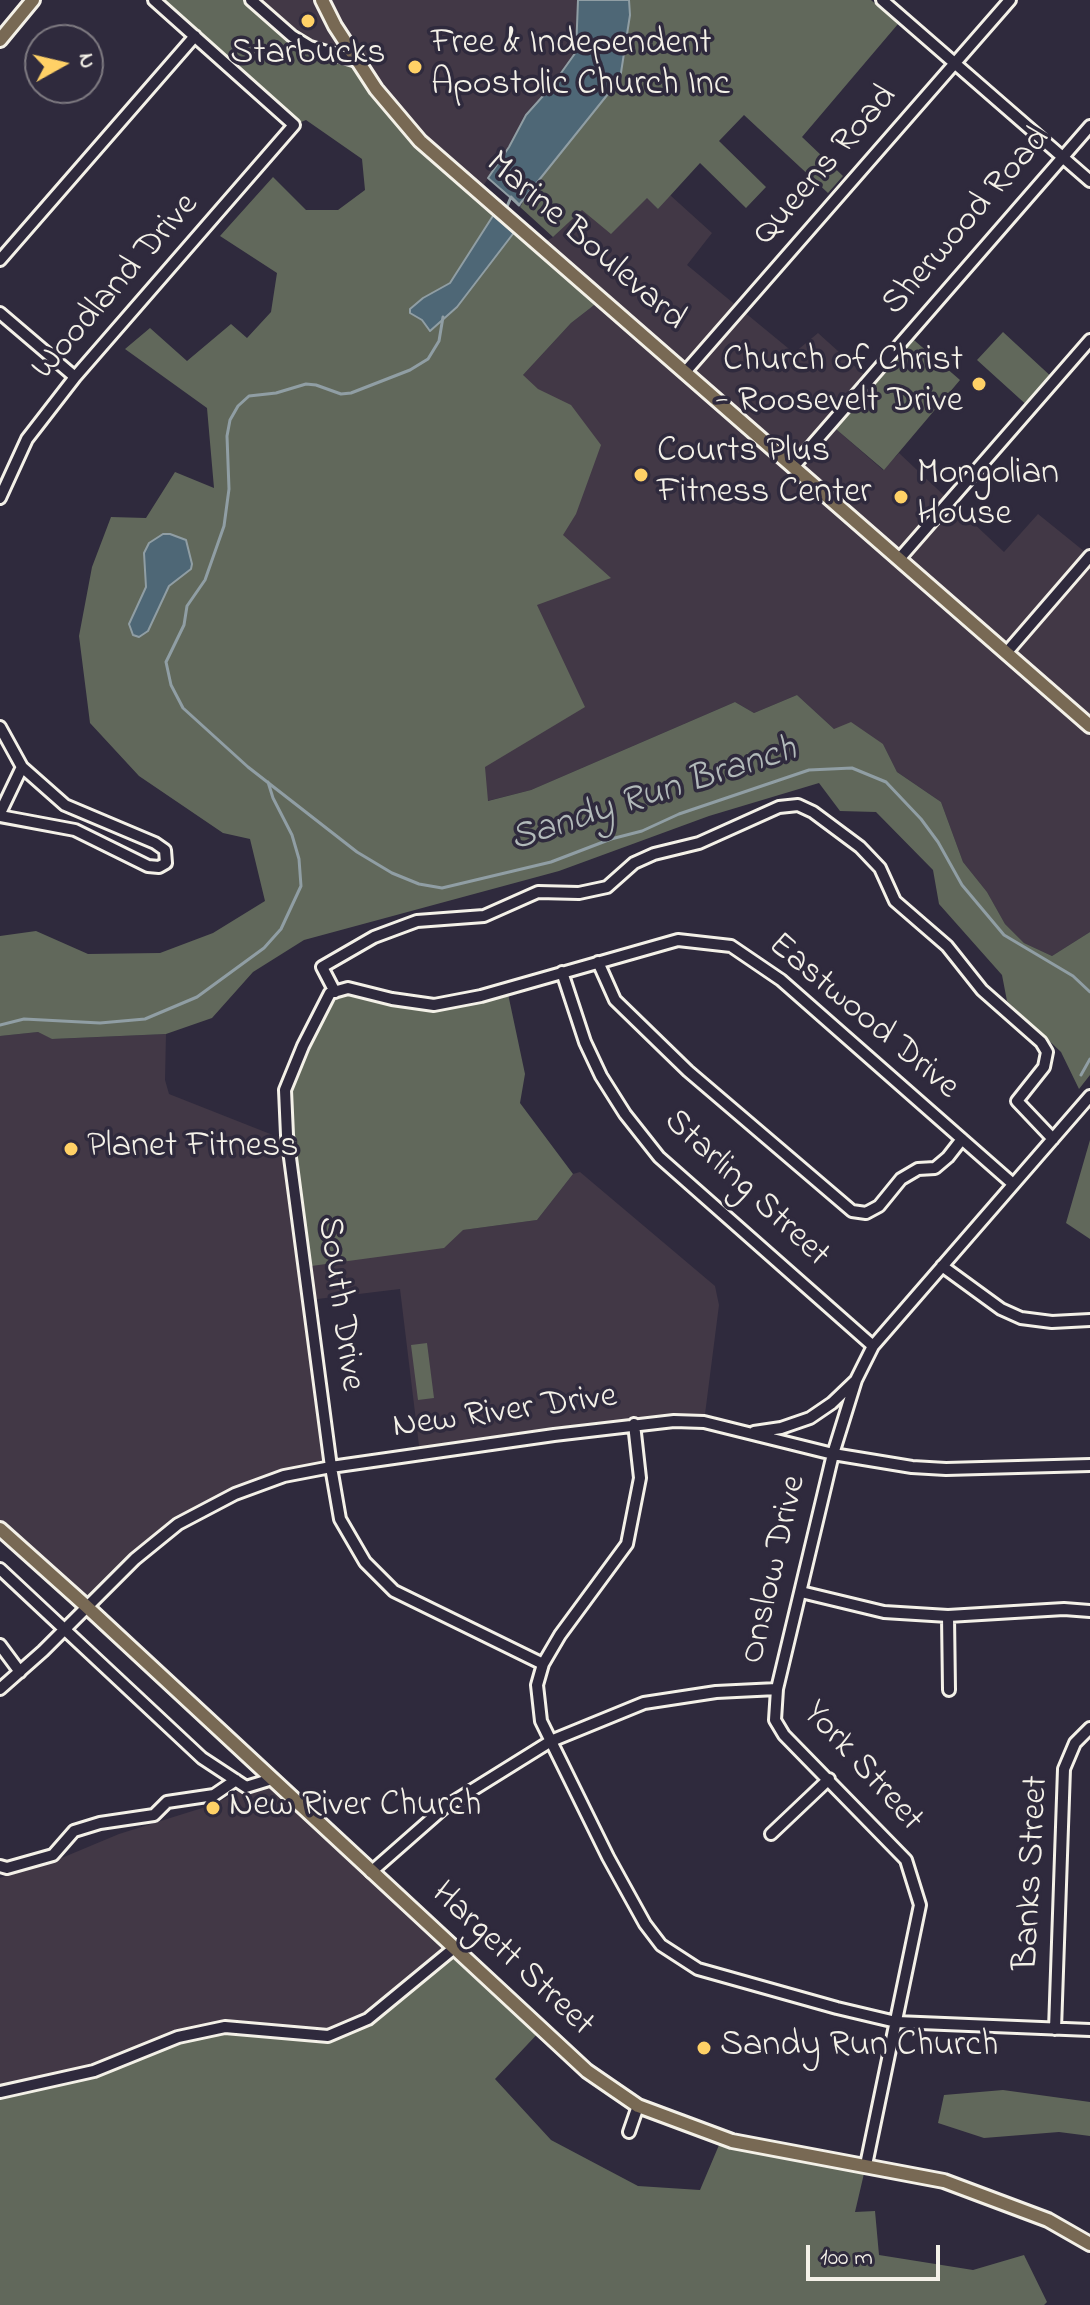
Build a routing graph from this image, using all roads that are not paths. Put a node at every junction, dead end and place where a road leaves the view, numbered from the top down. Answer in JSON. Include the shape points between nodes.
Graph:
{"nodes":[{"id":1,"x":33,"y":0,"type":"edge"},
{"id":2,"x":154,"y":0,"type":"edge"},
{"id":3,"x":251,"y":0,"type":"edge"},
{"id":4,"x":322,"y":0,"type":"edge"},
{"id":5,"x":882,"y":0,"type":"edge"},
{"id":6,"x":1010,"y":0,"type":"edge"},
{"id":7,"x":195,"y":36,"type":"junction"},
{"id":8,"x":0,"y":40,"type":"edge"},
{"id":9,"x":357,"y":61,"type":"junction"},
{"id":10,"x":954,"y":65,"type":"junction"},
{"id":11,"x":1090,"y":126,"type":"edge"},
{"id":12,"x":1062,"y":157,"type":"junction"},
{"id":13,"x":1090,"y":181,"type":"edge"},
{"id":14,"x":0,"y":260,"type":"edge"},
{"id":15,"x":0,"y":313,"type":"edge"},
{"id":16,"x":1090,"y":340,"type":"edge"},
{"id":17,"x":686,"y":371,"type":"junction"},
{"id":18,"x":75,"y":377,"type":"junction"},
{"id":19,"x":794,"y":466,"type":"junction"},
{"id":20,"x":0,"y":498,"type":"edge"},
{"id":21,"x":1090,"y":556,"type":"edge"},
{"id":22,"x":900,"y":558,"type":"junction"},
{"id":23,"x":1007,"y":652,"type":"junction"},
{"id":24,"x":1090,"y":726,"type":"edge"},
{"id":25,"x":0,"y":727,"type":"edge"},
{"id":26,"x":22,"y":767,"type":"junction"},
{"id":27,"x":0,"y":814,"type":"edge"},
{"id":28,"x":598,"y":962,"type":"junction"},
{"id":29,"x":562,"y":972,"type":"junction"},
{"id":30,"x":333,"y":992,"type":"junction"},
{"id":31,"x":1090,"y":1096,"type":"edge"},
{"id":32,"x":962,"y":1139,"type":"junction"},
{"id":33,"x":1053,"y":1139,"type":"junction"},
{"id":34,"x":1013,"y":1184,"type":"junction"},
{"id":35,"x":942,"y":1266,"type":"junction"},
{"id":36,"x":1090,"y":1320,"type":"edge"},
{"id":37,"x":873,"y":1346,"type":"junction"},
{"id":38,"x":856,"y":1380,"type":"junction"},
{"id":39,"x":634,"y":1424,"type":"junction"},
{"id":40,"x":747,"y":1433,"type":"junction"},
{"id":41,"x":833,"y":1454,"type":"junction"},
{"id":42,"x":1090,"y":1465,"type":"edge"},
{"id":43,"x":331,"y":1467,"type":"junction"},
{"id":44,"x":0,"y":1529,"type":"edge"},
{"id":45,"x":0,"y":1569,"type":"edge"},
{"id":46,"x":801,"y":1592,"type":"junction"},
{"id":47,"x":86,"y":1606,"type":"junction"},
{"id":48,"x":1090,"y":1611,"type":"edge"},
{"id":49,"x":948,"y":1616,"type":"junction"},
{"id":50,"x":65,"y":1629,"type":"junction"},
{"id":51,"x":0,"y":1645,"type":"edge"},
{"id":52,"x":543,"y":1664,"type":"junction"},
{"id":53,"x":20,"y":1672,"type":"junction"},
{"id":54,"x":0,"y":1689,"type":"edge"},
{"id":55,"x":777,"y":1689,"type":"junction"},
{"id":56,"x":949,"y":1690,"type":"dead end"},
{"id":57,"x":1090,"y":1728,"type":"edge"},
{"id":58,"x":551,"y":1741,"type":"junction"},
{"id":59,"x":272,"y":1779,"type":"junction"},
{"id":60,"x":829,"y":1779,"type":"junction"},
{"id":61,"x":236,"y":1780,"type":"junction"},
{"id":62,"x":771,"y":1834,"type":"dead end"},
{"id":63,"x":0,"y":1866,"type":"edge"},
{"id":64,"x":371,"y":1872,"type":"junction"},
{"id":65,"x":453,"y":1949,"type":"junction"},
{"id":66,"x":896,"y":2022,"type":"junction"},
{"id":67,"x":1055,"y":2029,"type":"junction"},
{"id":68,"x":1090,"y":2030,"type":"edge"},
{"id":69,"x":0,"y":2092,"type":"edge"},
{"id":70,"x":638,"y":2106,"type":"junction"},
{"id":71,"x":629,"y":2132,"type":"dead end"},
{"id":72,"x":866,"y":2165,"type":"junction"},
{"id":73,"x":1090,"y":2244,"type":"edge"}],
"edges":[{"from":1,"to":8,"type":"main road"},
{"from":2,"to":7,"type":"street"},
{"from":3,"to":9,"type":"street","via":[[310,47]]},
{"from":4,"to":9,"type":"main road","name":"Marine Boulevard"},
{"from":5,"to":10,"type":"street"},
{"from":6,"to":10,"type":"street","name":"Queens Road"},
{"from":7,"to":14,"type":"street"},
{"from":7,"to":18,"type":"street","name":"Woodland Drive","via":[[294,125]]},
{"from":9,"to":17,"type":"main road","name":"Marine Boulevard","via":[[420,141]]},
{"from":10,"to":12,"type":"street"},
{"from":10,"to":17,"type":"street","name":"Queens Road"},
{"from":11,"to":12,"type":"street","name":"Sherwood Road"},
{"from":12,"to":13,"type":"street"},
{"from":12,"to":19,"type":"street","name":"Sherwood Road"},
{"from":15,"to":18,"type":"street"},
{"from":16,"to":22,"type":"street"},
{"from":17,"to":19,"type":"main road","name":"Marine Boulevard"},
{"from":18,"to":20,"type":"street","name":"Woodland Drive","via":[[27,439]]},
{"from":19,"to":22,"type":"main road","name":"Marine Boulevard"},
{"from":21,"to":23,"type":"street"},
{"from":22,"to":23,"type":"main road","name":"Marine Boulevard"},
{"from":23,"to":24,"type":"main road","name":"Marine Boulevard"},
{"from":25,"to":26,"type":"street"},
{"from":26,"to":27,"type":"street"},
{"from":26,"to":27,"type":"street","via":[[65,805],[155,843],[165,850],[166,863],[148,866],[75,830]]},
{"from":28,"to":29,"type":"street","name":"Eastwood Drive"},
{"from":28,"to":32,"type":"street","name":"Eastwood Drive","via":[[678,940],[731,946],[781,980]]},
{"from":28,"to":32,"type":"street","via":[[615,1000],[688,1071],[852,1211],[866,1213],[879,1206],[901,1179],[918,1169],[935,1168]]},
{"from":29,"to":30,"type":"street","name":"Eastwood Drive","via":[[434,1005],[348,988]]},
{"from":29,"to":37,"type":"street","name":"Starling Street","via":[[601,1076],[659,1157]]},
{"from":30,"to":33,"type":"street","via":[[322,967],[374,937],[417,921],[484,916],[538,892],[607,887],[644,858],[699,843],[779,807],[798,805],[860,847],[880,868],[895,901],[1041,1042],[1047,1052],[1044,1067],[1017,1101]]},
{"from":30,"to":43,"type":"street","name":"South Drive","via":[[285,1090]]},
{"from":31,"to":33,"type":"street","name":"Onslow Drive"},
{"from":32,"to":34,"type":"street","name":"Eastwood Drive"},
{"from":33,"to":34,"type":"street","name":"Onslow Drive"},
{"from":34,"to":35,"type":"street","name":"Onslow Drive"},
{"from":35,"to":36,"type":"street","via":[[1021,1318]]},
{"from":35,"to":37,"type":"street","name":"Onslow Drive"},
{"from":37,"to":38,"type":"street","name":"Onslow Drive"},
{"from":38,"to":40,"type":"street","via":[[810,1418]]},
{"from":38,"to":41,"type":"street","name":"Onslow Drive"},
{"from":39,"to":40,"type":"street","name":"New River Drive","via":[[704,1422]]},
{"from":39,"to":43,"type":"street","name":"New River Drive"},
{"from":39,"to":52,"type":"street","via":[[640,1478],[627,1544]]},
{"from":40,"to":41,"type":"street","name":"New River Drive"},
{"from":41,"to":42,"type":"street","name":"New River Drive","via":[[946,1469]]},
{"from":41,"to":46,"type":"street","name":"Onslow Drive"},
{"from":43,"to":47,"type":"street","name":"New River Drive","via":[[284,1476],[193,1515]]},
{"from":43,"to":52,"type":"street","name":"South Drive","via":[[340,1519],[365,1562],[394,1591]]},
{"from":44,"to":47,"type":"main road","name":"Hargett Street"},
{"from":45,"to":50,"type":"street"},
{"from":46,"to":49,"type":"street","via":[[884,1612]]},
{"from":46,"to":55,"type":"street","name":"Onslow Drive"},
{"from":47,"to":50,"type":"street","name":"New River Drive"},
{"from":47,"to":59,"type":"main road","name":"Hargett Street"},
{"from":48,"to":49,"type":"street"},
{"from":49,"to":56,"type":"street"},
{"from":50,"to":53,"type":"street","name":"New River Drive"},
{"from":50,"to":61,"type":"street","via":[[202,1758]]},
{"from":51,"to":53,"type":"street"},
{"from":52,"to":58,"type":"street","via":[[538,1706]]},
{"from":53,"to":54,"type":"street","name":"New River Drive"},
{"from":55,"to":58,"type":"street","name":"Onslow Drive","via":[[644,1703]]},
{"from":55,"to":60,"type":"street","name":"York Street","via":[[775,1720]]},
{"from":57,"to":67,"type":"street","name":"Banks Street","via":[[1075,1743],[1064,1769]]},
{"from":58,"to":64,"type":"street","name":"Onslow Drive","via":[[445,1807]]},
{"from":58,"to":66,"type":"street","via":[[608,1857],[661,1945],[698,1969]]},
{"from":59,"to":61,"type":"street","via":[[246,1787]]},
{"from":59,"to":64,"type":"main road","name":"Hargett Street"},
{"from":60,"to":62,"type":"street"},
{"from":60,"to":66,"type":"street","name":"York Street","via":[[906,1860],[913,1876],[920,1905]]},
{"from":61,"to":63,"type":"street","via":[[214,1795],[167,1802],[154,1815],[74,1831],[53,1855]]},
{"from":64,"to":65,"type":"main road","name":"Hargett Street"},
{"from":65,"to":69,"type":"street","via":[[368,2019],[328,2036],[225,2027],[178,2037],[94,2071]]},
{"from":65,"to":70,"type":"main road","name":"Hargett Street","via":[[587,2071]]},
{"from":66,"to":67,"type":"street"},
{"from":66,"to":72,"type":"street","name":"York Street"},
{"from":67,"to":68,"type":"street"},
{"from":70,"to":71,"type":"street"},
{"from":70,"to":72,"type":"main road","name":"Hargett Street","via":[[732,2141]]},
{"from":72,"to":73,"type":"main road","name":"Hargett Street","via":[[944,2181],[1048,2220]]}]}
